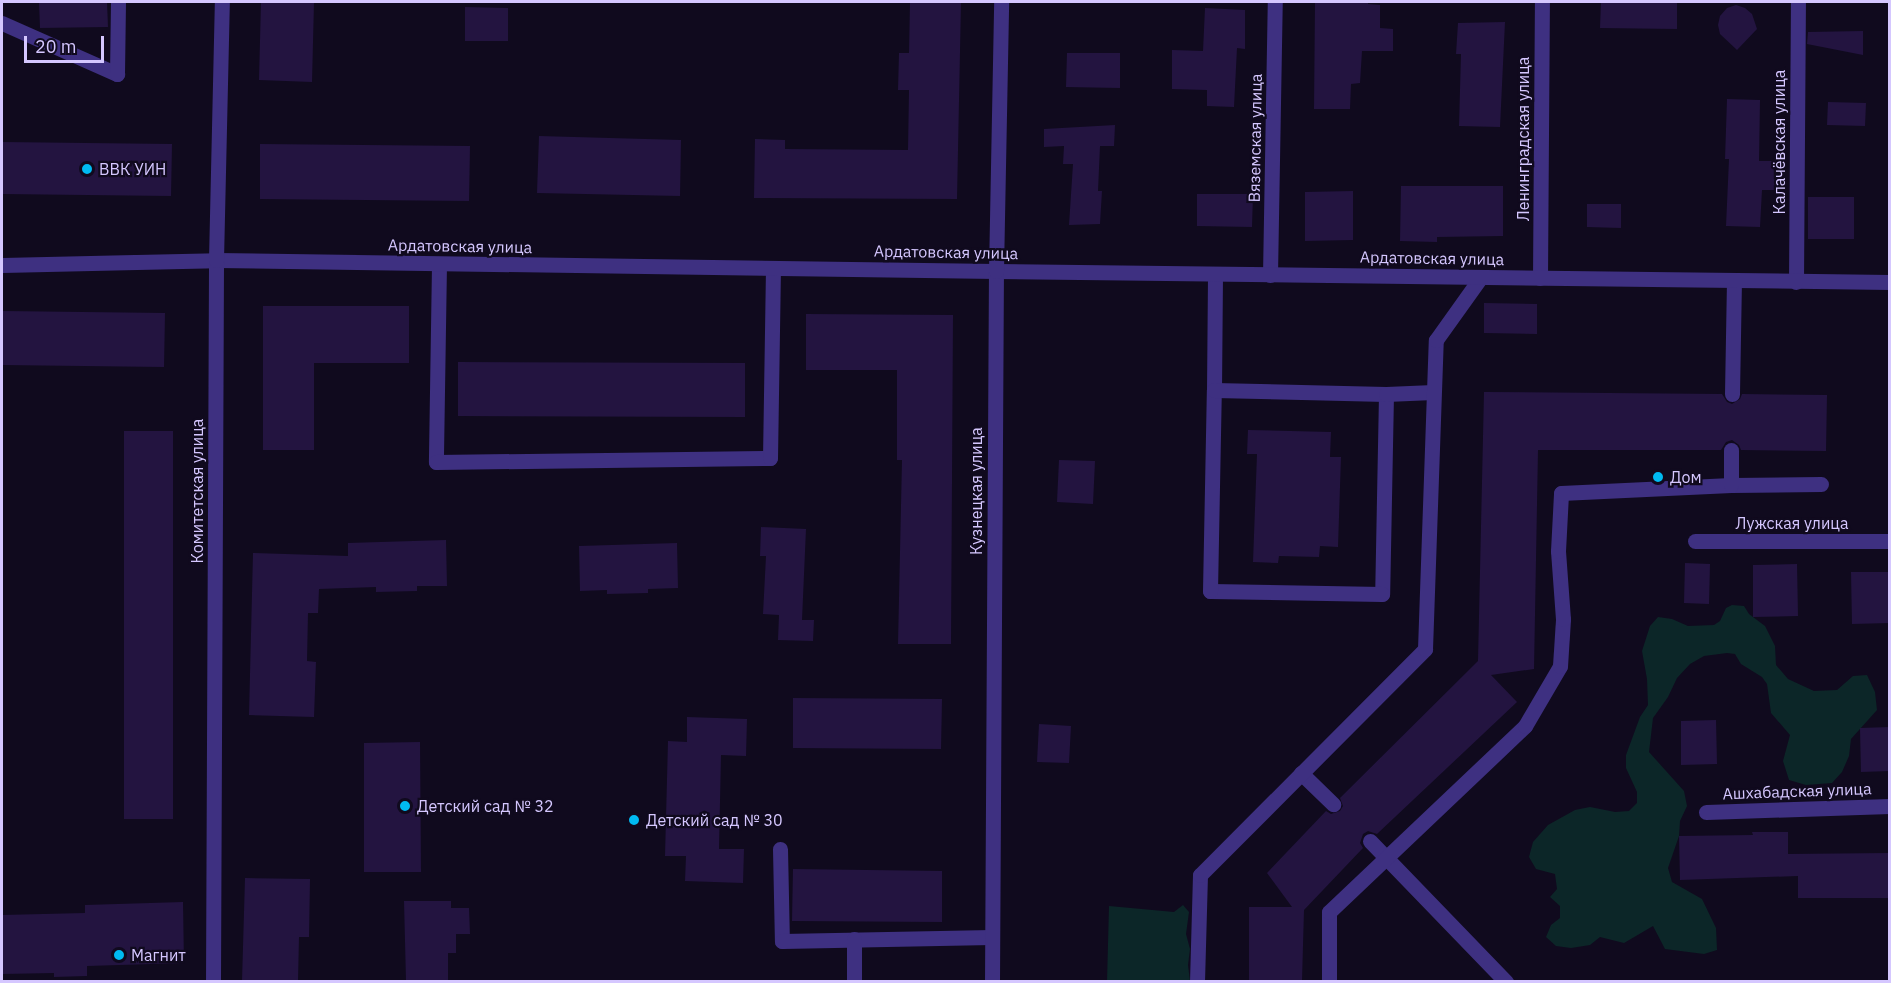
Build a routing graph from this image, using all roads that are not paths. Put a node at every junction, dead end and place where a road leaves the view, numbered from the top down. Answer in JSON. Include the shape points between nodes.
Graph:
{"nodes":[{"id":1,"x":118,"y":2,"type":"edge"},
{"id":2,"x":222,"y":2,"type":"edge"},
{"id":3,"x":1001,"y":2,"type":"edge"},
{"id":4,"x":1275,"y":2,"type":"edge"},
{"id":5,"x":1542,"y":2,"type":"edge"},
{"id":6,"x":1798,"y":2,"type":"edge"},
{"id":7,"x":2,"y":23,"type":"edge"},
{"id":8,"x":216,"y":260,"type":"junction"},
{"id":9,"x":440,"y":264,"type":"junction"},
{"id":10,"x":2,"y":265,"type":"edge"},
{"id":11,"x":773,"y":268,"type":"junction"},
{"id":12,"x":996,"y":271,"type":"junction"},
{"id":13,"x":1215,"y":274,"type":"junction"},
{"id":14,"x":1270,"y":275,"type":"junction"},
{"id":15,"x":1480,"y":277,"type":"junction"},
{"id":16,"x":1540,"y":278,"type":"junction"},
{"id":17,"x":1734,"y":281,"type":"junction"},
{"id":18,"x":1796,"y":282,"type":"junction"},
{"id":19,"x":1890,"y":282,"type":"edge"},
{"id":20,"x":1214,"y":390,"type":"junction"},
{"id":21,"x":1433,"y":392,"type":"junction"},
{"id":22,"x":1386,"y":394,"type":"junction"},
{"id":23,"x":1732,"y":394,"type":"dead end"},
{"id":24,"x":1731,"y":450,"type":"dead end"},
{"id":25,"x":1821,"y":484,"type":"dead end"},
{"id":26,"x":1731,"y":485,"type":"junction"},
{"id":27,"x":1695,"y":541,"type":"dead end"},
{"id":28,"x":1890,"y":541,"type":"edge"},
{"id":29,"x":1301,"y":773,"type":"junction"},
{"id":30,"x":1333,"y":804,"type":"dead end"},
{"id":31,"x":1890,"y":806,"type":"edge"},
{"id":32,"x":1706,"y":812,"type":"dead end"},
{"id":33,"x":1370,"y":841,"type":"dead end"},
{"id":34,"x":780,"y":849,"type":"dead end"},
{"id":35,"x":1387,"y":856,"type":"junction"},
{"id":36,"x":992,"y":937,"type":"junction"},
{"id":37,"x":854,"y":939,"type":"junction"},
{"id":38,"x":213,"y":981,"type":"edge"},
{"id":39,"x":854,"y":981,"type":"edge"},
{"id":40,"x":992,"y":981,"type":"edge"},
{"id":41,"x":1197,"y":981,"type":"edge"},
{"id":42,"x":1329,"y":981,"type":"edge"},
{"id":43,"x":1506,"y":981,"type":"edge"}],
"edges":[{"from":1,"to":7,"type":"street","via":[[117,74]]},
{"from":2,"to":8,"type":"street","name":"Комитетская улица"},
{"from":3,"to":12,"type":"street","name":"Кузнецкая улица"},
{"from":4,"to":14,"type":"street","name":"Вяземская улица"},
{"from":5,"to":16,"type":"street","name":"Ленинградская улица"},
{"from":6,"to":18,"type":"street","name":"Калачёвская улица"},
{"from":8,"to":9,"type":"street","name":"Ардатовская улица"},
{"from":8,"to":10,"type":"street","name":"Ардатовская улица"},
{"from":8,"to":38,"type":"street","name":"Комитетская улица"},
{"from":9,"to":11,"type":"street","name":"Ардатовская улица"},
{"from":9,"to":11,"type":"street","via":[[436,462],[770,458]]},
{"from":11,"to":12,"type":"street","name":"Ардатовская улица"},
{"from":12,"to":13,"type":"street","name":"Ардатовская улица"},
{"from":12,"to":36,"type":"street","name":"Кузнецкая улица"},
{"from":13,"to":14,"type":"street","name":"Ардатовская улица"},
{"from":13,"to":20,"type":"street"},
{"from":14,"to":15,"type":"street","name":"Ардатовская улица"},
{"from":15,"to":16,"type":"street","name":"Ардатовская улица"},
{"from":15,"to":21,"type":"street","via":[[1436,340]]},
{"from":16,"to":17,"type":"street","name":"Ардатовская улица"},
{"from":17,"to":18,"type":"street","name":"Ардатовская улица"},
{"from":17,"to":23,"type":"street"},
{"from":18,"to":19,"type":"street","name":"Ардатовская улица"},
{"from":20,"to":22,"type":"street"},
{"from":20,"to":22,"type":"street","via":[[1210,591],[1382,594]]},
{"from":21,"to":22,"type":"street"},
{"from":21,"to":29,"type":"street","via":[[1425,649]]},
{"from":24,"to":26,"type":"street"},
{"from":25,"to":26,"type":"street"},
{"from":26,"to":35,"type":"street","via":[[1562,493],[1558,550],[1563,619],[1560,666],[1525,726]]},
{"from":27,"to":28,"type":"street","name":"Лужская улица"},
{"from":29,"to":30,"type":"street"},
{"from":29,"to":41,"type":"street","via":[[1200,875]]},
{"from":31,"to":32,"type":"street","name":"Ашхабадская улица"},
{"from":33,"to":35,"type":"street"},
{"from":34,"to":37,"type":"street","via":[[782,940]]},
{"from":35,"to":42,"type":"street","via":[[1329,912]]},
{"from":35,"to":43,"type":"street"},
{"from":36,"to":37,"type":"street"},
{"from":36,"to":40,"type":"street","name":"Кузнецкая улица"},
{"from":37,"to":39,"type":"street"}]}
